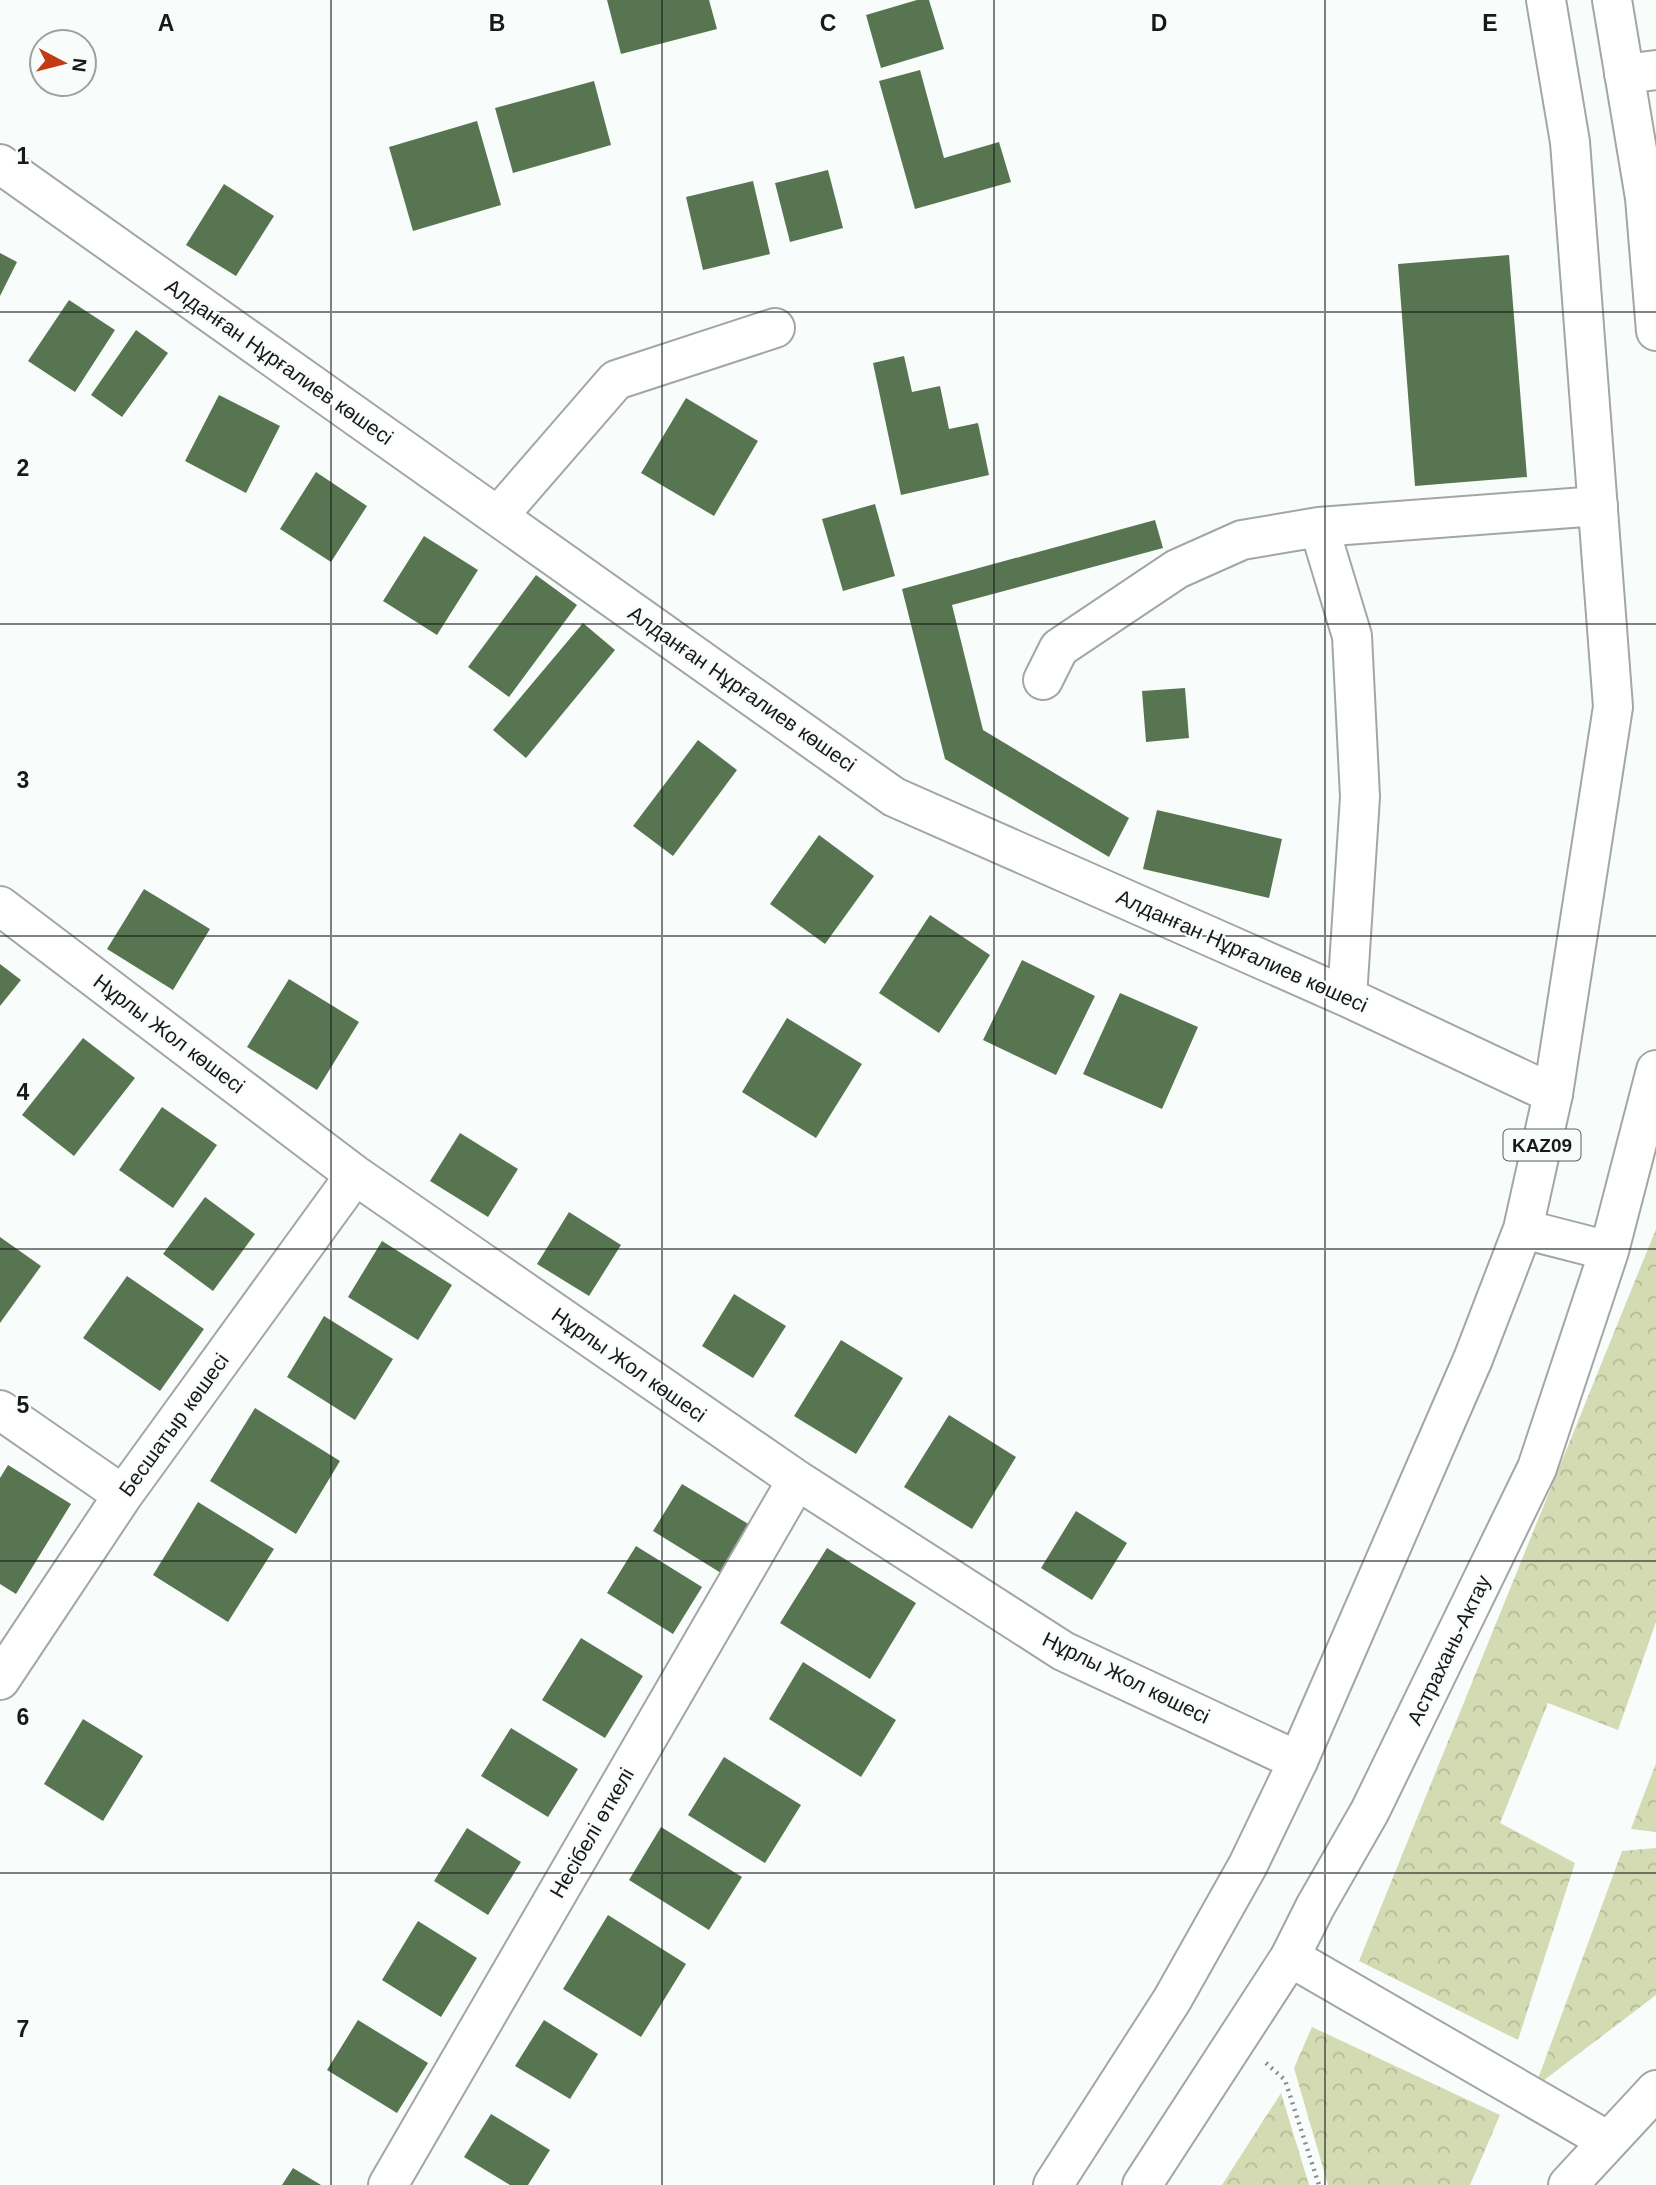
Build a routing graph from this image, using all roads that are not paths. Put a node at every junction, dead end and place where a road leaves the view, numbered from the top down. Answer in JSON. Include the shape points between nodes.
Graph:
{"nodes":[{"id":1,"x":1546,"y":0,"type":"edge"},
{"id":2,"x":1612,"y":0,"type":"edge"},
{"id":3,"x":1640,"y":72,"type":"edge"},
{"id":4,"x":0,"y":164,"type":"edge"},
{"id":5,"x":775,"y":328,"type":"dead end"},
{"id":6,"x":1656,"y":331,"type":"edge"},
{"id":7,"x":1598,"y":506,"type":"junction"},
{"id":8,"x":498,"y":516,"type":"junction"},
{"id":9,"x":1319,"y":527,"type":"junction"},
{"id":10,"x":1043,"y":680,"type":"dead end"},
{"id":11,"x":0,"y":906,"type":"edge"},
{"id":12,"x":1347,"y":997,"type":"junction"},
{"id":13,"x":1656,"y":1070,"type":"edge"},
{"id":14,"x":1553,"y":1094,"type":"junction"},
{"id":15,"x":355,"y":1175,"type":"junction"},
{"id":16,"x":1523,"y":1229,"type":"junction"},
{"id":17,"x":1609,"y":1251,"type":"junction"},
{"id":18,"x":0,"y":1410,"type":"edge"},
{"id":19,"x":797,"y":1480,"type":"junction"},
{"id":20,"x":123,"y":1495,"type":"junction"},
{"id":21,"x":0,"y":1680,"type":"edge"},
{"id":22,"x":1298,"y":1761,"type":"junction"},
{"id":23,"x":1290,"y":1957,"type":"junction"},
{"id":24,"x":1656,"y":2090,"type":"edge"},
{"id":25,"x":1608,"y":2141,"type":"junction"},
{"id":26,"x":388,"y":2185,"type":"edge"},
{"id":27,"x":1053,"y":2185,"type":"edge"},
{"id":28,"x":1142,"y":2185,"type":"edge"},
{"id":29,"x":1568,"y":2185,"type":"edge"}],
"edges":[{"from":1,"to":7,"type":"main road","number":"KAZ09","via":[[1570,142]]},
{"from":2,"to":3,"type":"main road"},
{"from":3,"to":6,"type":"main road"},
{"from":4,"to":8,"type":"main road","name":"Алданған Нұрғалиев көшесі"},
{"from":5,"to":8,"type":"main road","via":[[616,380]]},
{"from":7,"to":9,"type":"main road"},
{"from":7,"to":14,"type":"main road","number":"KAZ09","via":[[1613,707]]},
{"from":8,"to":12,"type":"main road","name":"Алданған Нұрғалиев көшесі","via":[[894,797]]},
{"from":9,"to":10,"type":"main road","via":[[1242,540],[1177,569],[1059,648]]},
{"from":9,"to":12,"type":"main road","via":[[1352,636],[1360,797]]},
{"from":11,"to":15,"type":"main road","name":"Нұрлы Жол көшесі"},
{"from":12,"to":14,"type":"main road","name":"Алданған Нұрғалиев көшесі"},
{"from":13,"to":17,"type":"main road","name":"Астрахань-Актау"},
{"from":14,"to":16,"type":"main road","number":"KAZ09"},
{"from":15,"to":19,"type":"main road","name":"Нұрлы Жол көшесі"},
{"from":15,"to":20,"type":"main road","name":"Бесшатыр көшесі"},
{"from":16,"to":17,"type":"main road"},
{"from":16,"to":22,"type":"main road","number":"KAZ09","via":[[1473,1359]]},
{"from":17,"to":23,"type":"main road","name":"Астрахань-Актау","via":[[1537,1468],[1370,1811]]},
{"from":18,"to":20,"type":"main road"},
{"from":19,"to":22,"type":"main road","name":"Нұрлы Жол көшесі","via":[[1063,1651]]},
{"from":19,"to":26,"type":"main road","name":"Несібелі өткелі"},
{"from":20,"to":21,"type":"main road","name":"Бесшатыр көшесі"},
{"from":22,"to":27,"type":"main road","number":"KAZ09","via":[[1248,1865],[1172,2000]]},
{"from":23,"to":25,"type":"main road"},
{"from":23,"to":28,"type":"main road","name":"Астрахань-Актау"},
{"from":24,"to":25,"type":"main road"},
{"from":25,"to":29,"type":"main road"}]}
